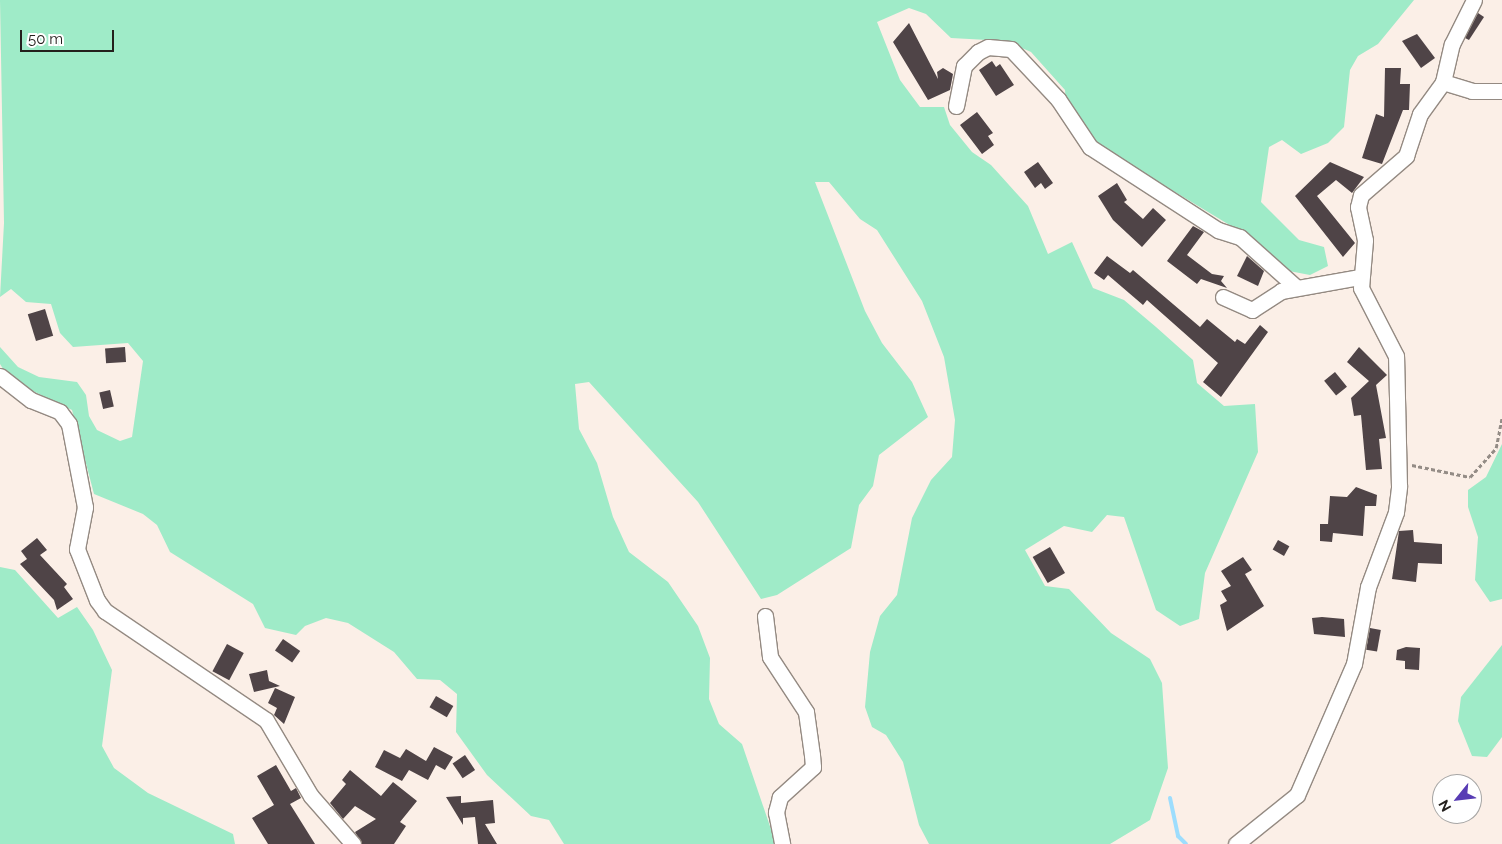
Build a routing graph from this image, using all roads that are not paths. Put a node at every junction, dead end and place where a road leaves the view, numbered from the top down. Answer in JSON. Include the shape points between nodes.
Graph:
{"nodes":[{"id":1,"x":1474,"y":0,"type":"edge"},
{"id":2,"x":1444,"y":82,"type":"junction"},
{"id":3,"x":1502,"y":91,"type":"edge"},
{"id":4,"x":956,"y":106,"type":"dead end"},
{"id":5,"x":1359,"y":277,"type":"junction"},
{"id":6,"x":1296,"y":287,"type":"junction"},
{"id":7,"x":1223,"y":296,"type":"dead end"},
{"id":8,"x":0,"y":376,"type":"edge"},
{"id":9,"x":765,"y":616,"type":"dead end"},
{"id":10,"x":353,"y":844,"type":"edge"},
{"id":11,"x":782,"y":844,"type":"edge"},
{"id":12,"x":1236,"y":844,"type":"edge"}],
"edges":[{"from":1,"to":2,"type":"street","via":[[1455,36]]},
{"from":2,"to":3,"type":"street","via":[[1472,91]]},
{"from":2,"to":5,"type":"street","via":[[1420,114],[1406,156],[1360,194],[1365,240]]},
{"from":4,"to":6,"type":"street","via":[[964,66],[988,47],[1010,49],[1058,99],[1090,147],[1218,230],[1240,237]]},
{"from":5,"to":6,"type":"street"},
{"from":5,"to":12,"type":"street","via":[[1396,356],[1398,500],[1368,587],[1364,629],[1348,684],[1322,730],[1296,795]]},
{"from":6,"to":7,"type":"street","via":[[1252,310]]},
{"from":8,"to":10,"type":"street","via":[[31,400],[60,412],[69,424],[85,507],[77,549],[97,600],[116,618],[266,720],[311,796]]},
{"from":9,"to":11,"type":"street","via":[[773,667],[806,712],[813,767],[780,797],[776,812]]}]}
